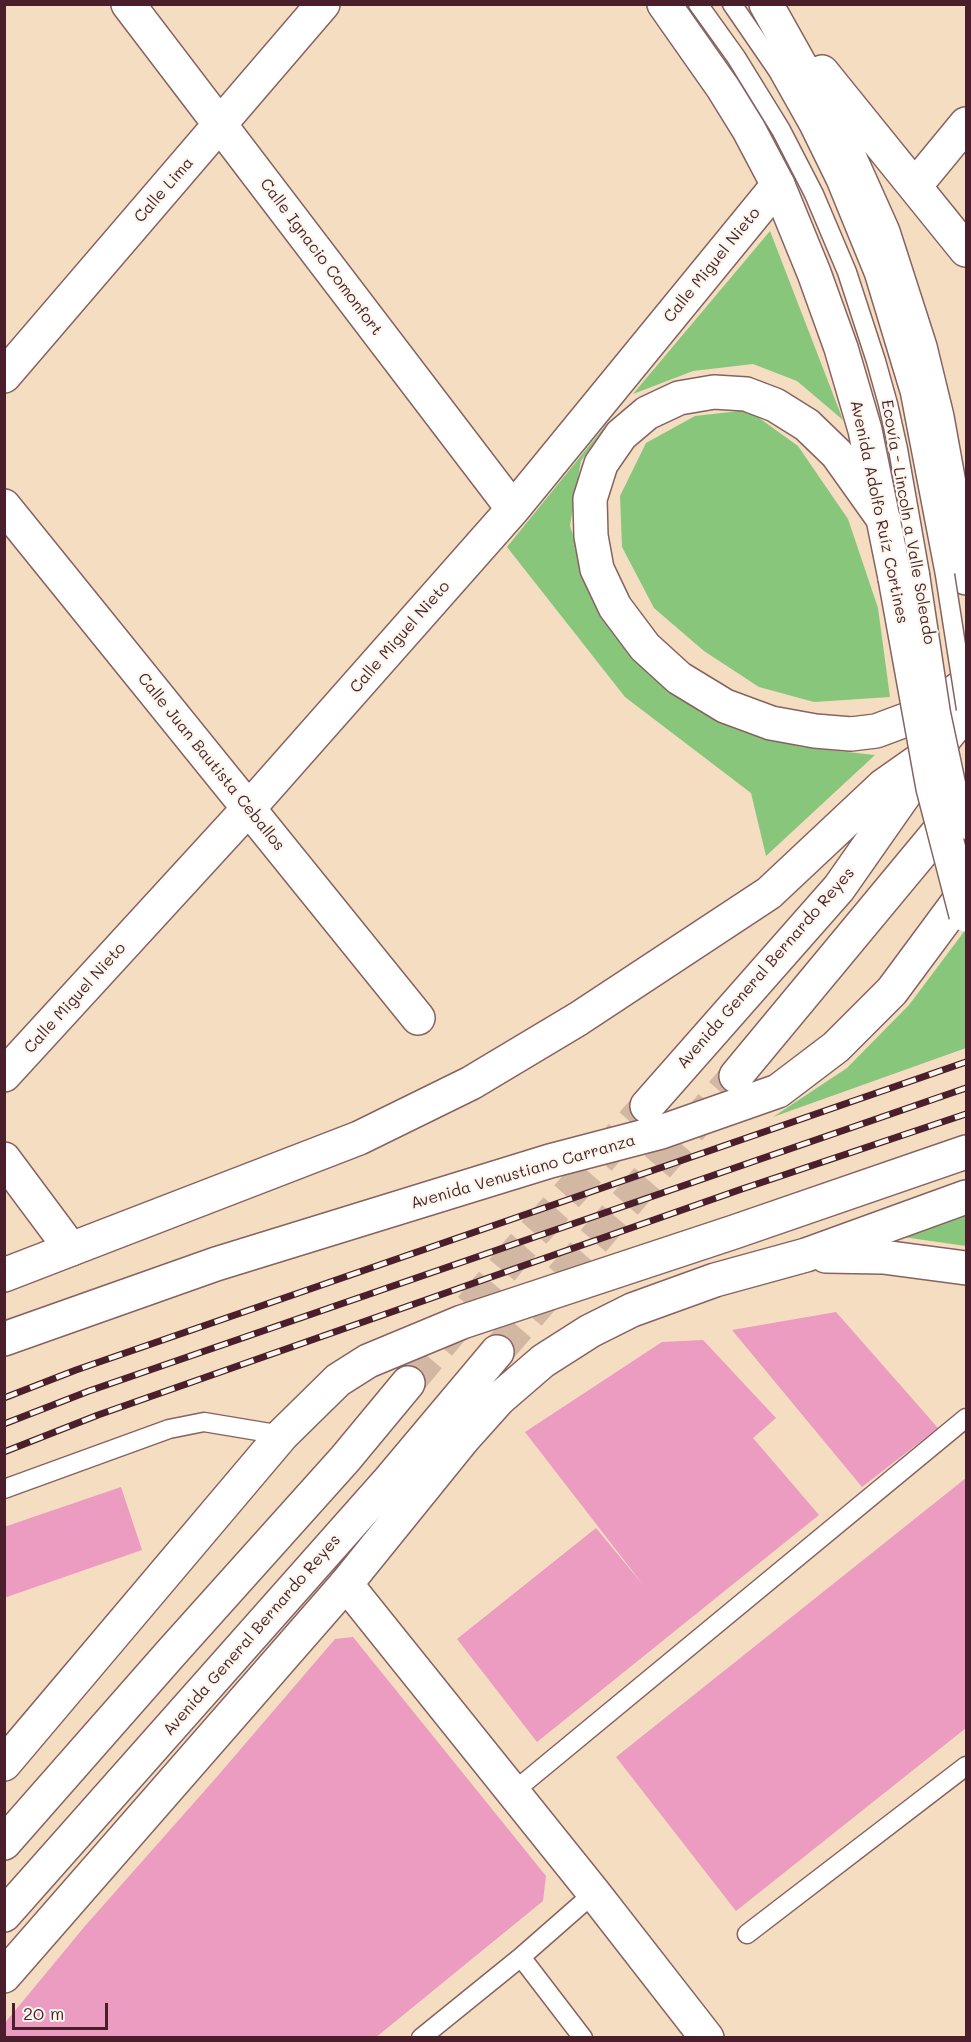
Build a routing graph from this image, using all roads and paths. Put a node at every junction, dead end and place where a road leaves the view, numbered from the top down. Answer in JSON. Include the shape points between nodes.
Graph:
{"nodes":[{"id":1,"x":128,"y":4,"type":"edge"},
{"id":2,"x":323,"y":4,"type":"edge"},
{"id":3,"x":664,"y":4,"type":"edge"},
{"id":4,"x":698,"y":4,"type":"edge"},
{"id":5,"x":732,"y":4,"type":"edge"},
{"id":6,"x":767,"y":4,"type":"edge"},
{"id":7,"x":220,"y":124,"type":"junction"},
{"id":8,"x":966,"y":124,"type":"edge"},
{"id":9,"x":778,"y":185,"type":"junction"},
{"id":10,"x":915,"y":186,"type":"junction"},
{"id":11,"x":966,"y":250,"type":"edge"},
{"id":12,"x":4,"y":375,"type":"edge"},
{"id":13,"x":4,"y":506,"type":"edge"},
{"id":14,"x":513,"y":509,"type":"junction"},
{"id":15,"x":884,"y":520,"type":"junction"},
{"id":16,"x":907,"y":576,"type":"junction"},
{"id":17,"x":959,"y":576,"type":"edge"},
{"id":18,"x":966,"y":684,"type":"edge"},
{"id":19,"x":966,"y":710,"type":"edge"},
{"id":20,"x":937,"y":748,"type":"junction"},
{"id":21,"x":966,"y":797,"type":"edge"},
{"id":22,"x":248,"y":808,"type":"junction"},
{"id":23,"x":966,"y":830,"type":"edge"},
{"id":24,"x":966,"y":891,"type":"edge"},
{"id":25,"x":966,"y":915,"type":"edge"},
{"id":26,"x":418,"y":1018,"type":"dead end"},
{"id":27,"x":4,"y":1075,"type":"edge"},
{"id":28,"x":736,"y":1076,"type":"tunnel mouth"},
{"id":29,"x":647,"y":1106,"type":"tunnel mouth"},
{"id":30,"x":966,"y":1152,"type":"edge"},
{"id":31,"x":4,"y":1158,"type":"edge"},
{"id":32,"x":966,"y":1197,"type":"edge"},
{"id":33,"x":71,"y":1249,"type":"junction"},
{"id":34,"x":806,"y":1255,"type":"junction"},
{"id":35,"x":966,"y":1268,"type":"edge"},
{"id":36,"x":4,"y":1275,"type":"edge"},
{"id":37,"x":4,"y":1339,"type":"edge"},
{"id":38,"x":497,"y":1352,"type":"tunnel mouth"},
{"id":39,"x":408,"y":1383,"type":"tunnel mouth"},
{"id":40,"x":966,"y":1418,"type":"edge"},
{"id":41,"x":282,"y":1436,"type":"junction"},
{"id":42,"x":4,"y":1489,"type":"edge"},
{"id":43,"x":346,"y":1584,"type":"junction"},
{"id":44,"x":4,"y":1764,"type":"edge"},
{"id":45,"x":966,"y":1766,"type":"edge"},
{"id":46,"x":513,"y":1792,"type":"junction"},
{"id":47,"x":4,"y":1843,"type":"edge"},
{"id":48,"x":594,"y":1893,"type":"junction"},
{"id":49,"x":4,"y":1915,"type":"edge"},
{"id":50,"x":747,"y":1934,"type":"dead end"},
{"id":51,"x":521,"y":1957,"type":"junction"},
{"id":52,"x":4,"y":1976,"type":"edge"},
{"id":53,"x":421,"y":2037,"type":"edge"},
{"id":54,"x":583,"y":2037,"type":"edge"},
{"id":55,"x":707,"y":2037,"type":"edge"}],
"edges":[{"from":1,"to":7,"type":"main road","name":"Calle Ignacio Comonfort"},
{"from":2,"to":7,"type":"main road","name":"Calle Lima"},
{"from":3,"to":9,"type":"main road","name":"Avenida Adolfo Ruíz Cortines","via":[[723,87]]},
{"from":4,"to":16,"type":"lane","name":"Ecovía - Lincoln a Valle Soleado","via":[[781,129],[847,272],[876,361],[898,449]]},
{"from":5,"to":17,"type":"lane","via":[[778,71],[809,126],[874,274]]},
{"from":6,"to":10,"type":"main road"},
{"from":6,"to":17,"type":"main road","via":[[840,136],[883,232],[920,347],[937,417]]},
{"from":7,"to":12,"type":"main road","name":"Calle Lima"},
{"from":7,"to":14,"type":"main road","name":"Calle Ignacio Comonfort"},
{"from":8,"to":10,"type":"main road"},
{"from":9,"to":14,"type":"main road","name":"Calle Miguel Nieto"},
{"from":9,"to":15,"type":"main road","name":"Avenida Adolfo Ruíz Cortines","via":[[841,348],[865,429]]},
{"from":10,"to":11,"type":"main road"},
{"from":13,"to":22,"type":"main road","name":"Calle Juan Bautista Ceballos"},
{"from":14,"to":22,"type":"main road","name":"Calle Miguel Nieto"},
{"from":15,"to":16,"type":"main road","name":"Avenida Adolfo Ruíz Cortines"},
{"from":15,"to":18,"type":"main road","via":[[837,454],[807,424],[746,394],[714,392],[680,398],[647,413],[621,435],[601,464],[590,499],[597,569],[615,607],[645,647],[679,678],[725,706],[771,723],[851,734],[876,731],[911,718]]},
{"from":16,"to":23,"type":"lane","name":"Ecovía - Lincoln a Valle Soleado","bridge":true},
{"from":16,"to":25,"type":"main road","name":"Avenida Adolfo Ruíz Cortines","bridge":true,"via":[[933,788]]},
{"from":17,"to":19,"type":"lane","bridge":true},
{"from":19,"to":20,"type":"main road","name":"Avenida General Bernardo Reyes"},
{"from":20,"to":29,"type":"main road","name":"Avenida General Bernardo Reyes","via":[[839,888]]},
{"from":20,"to":33,"type":"main road","via":[[882,786],[770,893],[588,1013],[471,1083],[359,1138]]},
{"from":21,"to":28,"type":"main road"},
{"from":22,"to":26,"type":"main road","name":"Calle Juan Bautista Ceballos"},
{"from":22,"to":27,"type":"main road","name":"Calle Miguel Nieto"},
{"from":24,"to":37,"type":"main road","name":"Avenida Venustiano Carranza","via":[[892,991],[836,1047],[778,1091],[661,1132],[550,1161],[216,1264]]},
{"from":30,"to":41,"type":"main road","via":[[462,1322],[368,1361],[338,1380]]},
{"from":31,"to":33,"type":"main road"},
{"from":32,"to":34,"type":"main road"},
{"from":33,"to":36,"type":"main road"},
{"from":34,"to":35,"type":"main road","via":[[884,1257]]},
{"from":34,"to":43,"type":"main road","via":[[715,1280],[632,1310],[543,1361],[478,1422]]},
{"from":38,"to":49,"type":"main road","name":"Avenida General Bernardo Reyes","via":[[387,1483]]},
{"from":39,"to":47,"type":"main road","via":[[345,1460]]},
{"from":40,"to":46,"type":"lane"},
{"from":41,"to":42,"type":"lane","via":[[204,1422],[169,1429]]},
{"from":41,"to":44,"type":"main road"},
{"from":43,"to":46,"type":"main road"},
{"from":43,"to":52,"type":"main road"},
{"from":45,"to":50,"type":"lane"},
{"from":46,"to":48,"type":"main road"},
{"from":48,"to":51,"type":"lane"},
{"from":48,"to":55,"type":"main road"},
{"from":51,"to":53,"type":"lane"},
{"from":51,"to":54,"type":"lane"}]}
